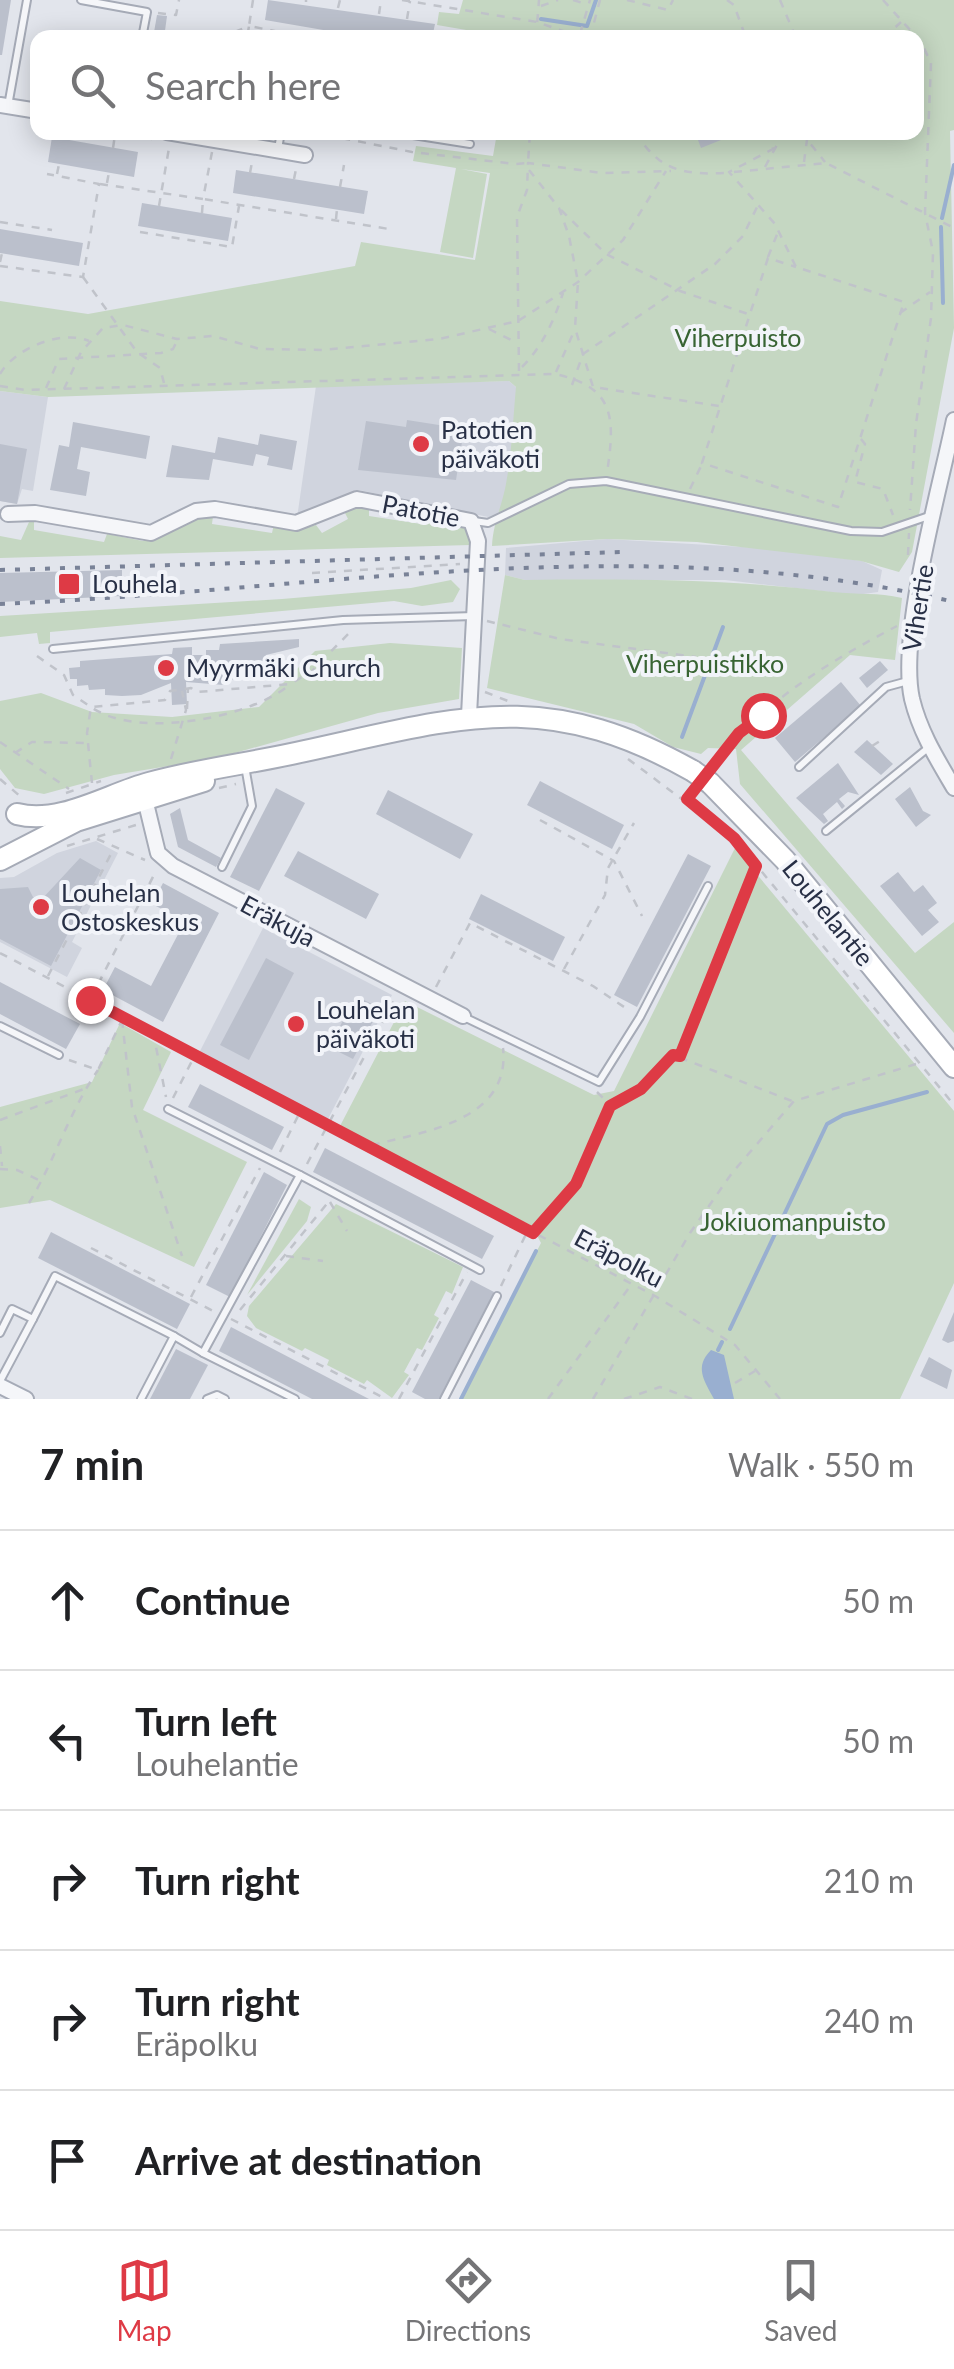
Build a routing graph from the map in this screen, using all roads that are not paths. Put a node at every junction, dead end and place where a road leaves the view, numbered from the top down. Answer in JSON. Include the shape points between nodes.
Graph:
{"nodes":[{"id":1,"x":26,"y":0,"type":"edge"},
{"id":2,"x":80,"y":0,"type":"edge"},
{"id":3,"x":144,"y":30,"type":"edge"},
{"id":4,"x":4,"y":105,"type":"edge"},
{"id":5,"x":30,"y":110,"type":"edge"},
{"id":6,"x":214,"y":140,"type":"edge"},
{"id":7,"x":280,"y":140,"type":"edge"},
{"id":8,"x":445,"y":140,"type":"edge"},
{"id":9,"x":470,"y":144,"type":"dead end"},
{"id":10,"x":278,"y":150,"type":"junction"},
{"id":11,"x":301,"y":159,"type":"road end"},
{"id":12,"x":954,"y":420,"type":"edge"},
{"id":13,"x":954,"y":510,"type":"edge"},
{"id":14,"x":8,"y":514,"type":"dead end"},
{"id":15,"x":936,"y":515,"type":"junction"},
{"id":16,"x":471,"y":521,"type":"junction"},
{"id":17,"x":480,"y":618,"type":"junction"},
{"id":18,"x":53,"y":650,"type":"dead end"},
{"id":19,"x":909,"y":680,"type":"junction"},
{"id":20,"x":470,"y":715,"type":"junction"},
{"id":21,"x":929,"y":747,"type":"junction"},
{"id":22,"x":799,"y":767,"type":"dead end"},
{"id":23,"x":240,"y":772,"type":"junction"},
{"id":24,"x":954,"y":788,"type":"edge"},
{"id":25,"x":145,"y":802,"type":"junction"},
{"id":26,"x":15,"y":807,"type":"edge"},
{"id":27,"x":826,"y":831,"type":"dead end"},
{"id":28,"x":21,"y":848,"type":"junction"},
{"id":29,"x":0,"y":860,"type":"edge"},
{"id":30,"x":222,"y":867,"type":"dead end"},
{"id":31,"x":708,"y":886,"type":"dead end"},
{"id":32,"x":463,"y":1016,"type":"joint"},
{"id":33,"x":0,"y":1026,"type":"edge"},
{"id":34,"x":58,"y":1055,"type":"road end"},
{"id":35,"x":954,"y":1067,"type":"edge"},
{"id":36,"x":168,"y":1109,"type":"road end"},
{"id":37,"x":300,"y":1175,"type":"junction"},
{"id":38,"x":480,"y":1270,"type":"road end"},
{"id":39,"x":498,"y":1296,"type":"road end"},
{"id":40,"x":33,"y":1319,"type":"junction"},
{"id":41,"x":0,"y":1333,"type":"edge"},
{"id":42,"x":174,"y":1336,"type":"junction"},
{"id":43,"x":203,"y":1352,"type":"junction"},
{"id":44,"x":0,"y":1383,"type":"edge"},
{"id":45,"x":26,"y":1399,"type":"edge"},
{"id":46,"x":141,"y":1399,"type":"edge"},
{"id":47,"x":207,"y":1399,"type":"edge"},
{"id":48,"x":226,"y":1399,"type":"edge"},
{"id":49,"x":294,"y":1399,"type":"edge"},
{"id":50,"x":444,"y":1399,"type":"edge"}],
"edges":[{"from":1,"to":4,"type":"lane"},
{"from":2,"to":3,"type":"lane","via":[[147,12]]},
{"from":4,"to":5,"type":"street"},
{"from":6,"to":10,"type":"street"},
{"from":7,"to":10,"type":"lane"},
{"from":8,"to":9,"type":"lane"},
{"from":10,"to":11,"type":"street"},
{"from":12,"to":15,"type":"street","name":"Vihertie"},
{"from":13,"to":15,"type":"street"},
{"from":14,"to":16,"type":"street","name":"Patotie","via":[[151,533],[196,510],[296,523],[357,499]]},
{"from":15,"to":16,"type":"lane","via":[[898,528],[851,531],[606,482],[569,484],[488,522]]},
{"from":15,"to":19,"type":"street","name":"Vihertie","via":[[912,627]]},
{"from":16,"to":17,"type":"street","name":"Patotie","via":[[478,541]]},
{"from":17,"to":18,"type":"lane","via":[[352,620]]},
{"from":17,"to":20,"type":"street","name":"Patotie"},
{"from":19,"to":21,"type":"street","name":"Vihertie"},
{"from":19,"to":22,"type":"lane","via":[[886,687]]},
{"from":20,"to":23,"type":"main road","name":"Louhelantie"},
{"from":20,"to":35,"type":"main road","name":"Louhelantie","via":[[570,720],[705,774],[786,860]]},
{"from":21,"to":24,"type":"street","name":"Vihertie"},
{"from":21,"to":27,"type":"lane"},
{"from":23,"to":25,"type":"main road","name":"Louhelantie"},
{"from":23,"to":30,"type":"lane","via":[[252,806]]},
{"from":25,"to":26,"type":"main road","name":"Louhelantie","via":[[56,814]]},
{"from":25,"to":28,"type":"main road","name":"Louhelantie","via":[[76,821]]},
{"from":25,"to":32,"type":"street","name":"Eräkuja","via":[[158,853],[173,866]]},
{"from":26,"to":28,"type":"main road","via":[[25,830]]},
{"from":28,"to":29,"type":"main road","name":"Louhelantie"},
{"from":31,"to":32,"type":"lane","via":[[599,1082]]},
{"from":33,"to":34,"type":"lane"},
{"from":36,"to":37,"type":"lane"},
{"from":37,"to":38,"type":"lane"},
{"from":37,"to":43,"type":"lane","via":[[228,1318]]},
{"from":39,"to":50,"type":"lane"},
{"from":40,"to":41,"type":"lane","via":[[12,1309]]},
{"from":40,"to":42,"type":"lane","via":[[54,1276]]},
{"from":40,"to":44,"type":"lane"},
{"from":42,"to":43,"type":"lane"},
{"from":42,"to":46,"type":"lane"},
{"from":43,"to":49,"type":"lane"},
{"from":44,"to":45,"type":"street"},
{"from":47,"to":48,"type":"lane"}]}
